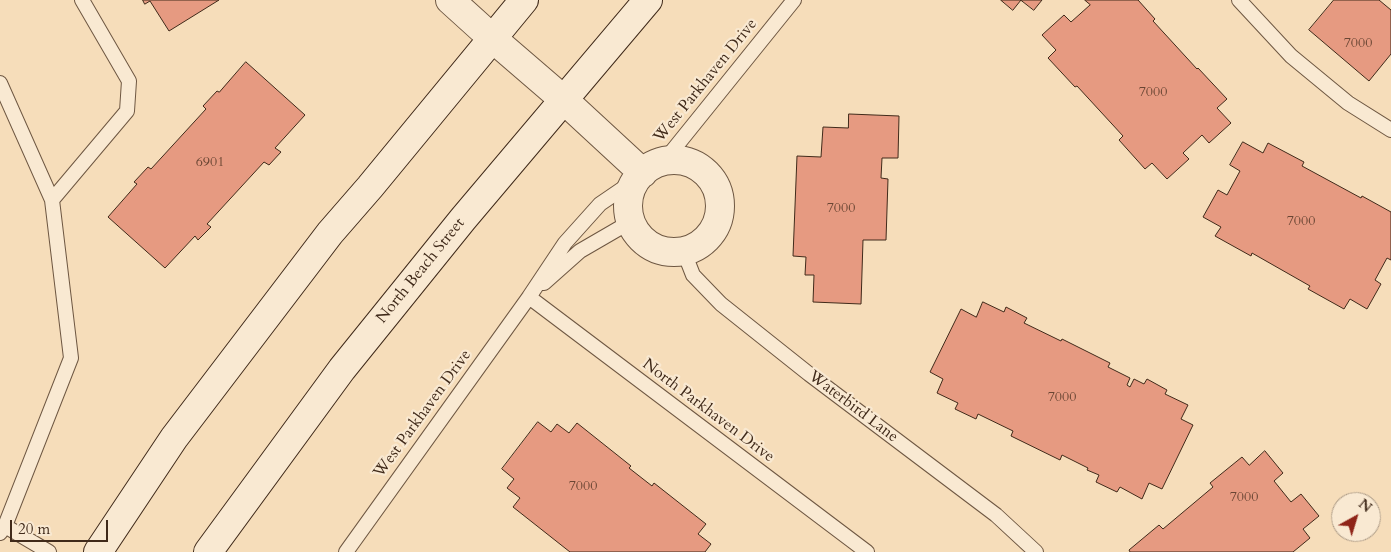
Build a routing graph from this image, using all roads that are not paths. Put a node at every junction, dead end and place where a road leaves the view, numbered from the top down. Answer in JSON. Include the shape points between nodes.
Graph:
{"nodes":[{"id":1,"x":82,"y":0,"type":"edge"},
{"id":2,"x":450,"y":0,"type":"edge"},
{"id":3,"x":524,"y":0,"type":"edge"},
{"id":4,"x":648,"y":0,"type":"edge"},
{"id":5,"x":794,"y":0,"type":"edge"},
{"id":6,"x":1240,"y":0,"type":"edge"},
{"id":7,"x":492,"y":38,"type":"junction"},
{"id":8,"x":0,"y":83,"type":"edge"},
{"id":9,"x":564,"y":100,"type":"junction"},
{"id":10,"x":1391,"y":130,"type":"edge"},
{"id":11,"x":650,"y":170,"type":"junction"},
{"id":12,"x":52,"y":200,"type":"junction"},
{"id":13,"x":630,"y":222,"type":"junction"},
{"id":14,"x":684,"y":252,"type":"junction"},
{"id":15,"x":529,"y":297,"type":"junction"},
{"id":16,"x":2,"y":529,"type":"edge"},
{"id":17,"x":49,"y":552,"type":"edge"},
{"id":18,"x":98,"y":552,"type":"edge"},
{"id":19,"x":208,"y":552,"type":"edge"},
{"id":20,"x":346,"y":552,"type":"edge"},
{"id":21,"x":867,"y":552,"type":"edge"},
{"id":22,"x":1036,"y":552,"type":"edge"}],
"edges":[{"from":1,"to":12,"type":"lane","via":[[129,81],[127,111]]},
{"from":2,"to":7,"type":"main road"},
{"from":3,"to":7,"type":"main road"},
{"from":4,"to":9,"type":"main road","name":"North Beach Street"},
{"from":5,"to":11,"type":"lane","name":"West Parkhaven Drive"},
{"from":6,"to":10,"type":"lane","via":[[1291,56],[1348,103]]},
{"from":7,"to":9,"type":"main road"},
{"from":7,"to":18,"type":"main road","via":[[324,241],[174,438]]},
{"from":8,"to":12,"type":"lane"},
{"from":9,"to":11,"type":"main road"},
{"from":9,"to":19,"type":"main road","name":"North Beach Street","via":[[342,368]]},
{"from":11,"to":13,"type":"main road","via":[[634,184],[628,209]]},
{"from":11,"to":14,"type":"main road","via":[[679,160],[703,169],[718,191],[720,217],[707,240]]},
{"from":11,"to":15,"type":"lane","name":"West Parkhaven Drive","via":[[600,204],[565,243]]},
{"from":12,"to":16,"type":"lane","via":[[71,358]]},
{"from":13,"to":14,"type":"main road","via":[[637,234],[658,250],[671,254]]},
{"from":13,"to":15,"type":"lane","name":"West Parkhaven Drive","via":[[580,251]]},
{"from":14,"to":22,"type":"lane","name":"Waterbird Lane","via":[[693,275],[721,304],[996,515]]},
{"from":15,"to":20,"type":"lane","name":"West Parkhaven Drive"},
{"from":15,"to":21,"type":"lane","name":"North Parkhaven Drive"},
{"from":16,"to":17,"type":"lane"}]}
